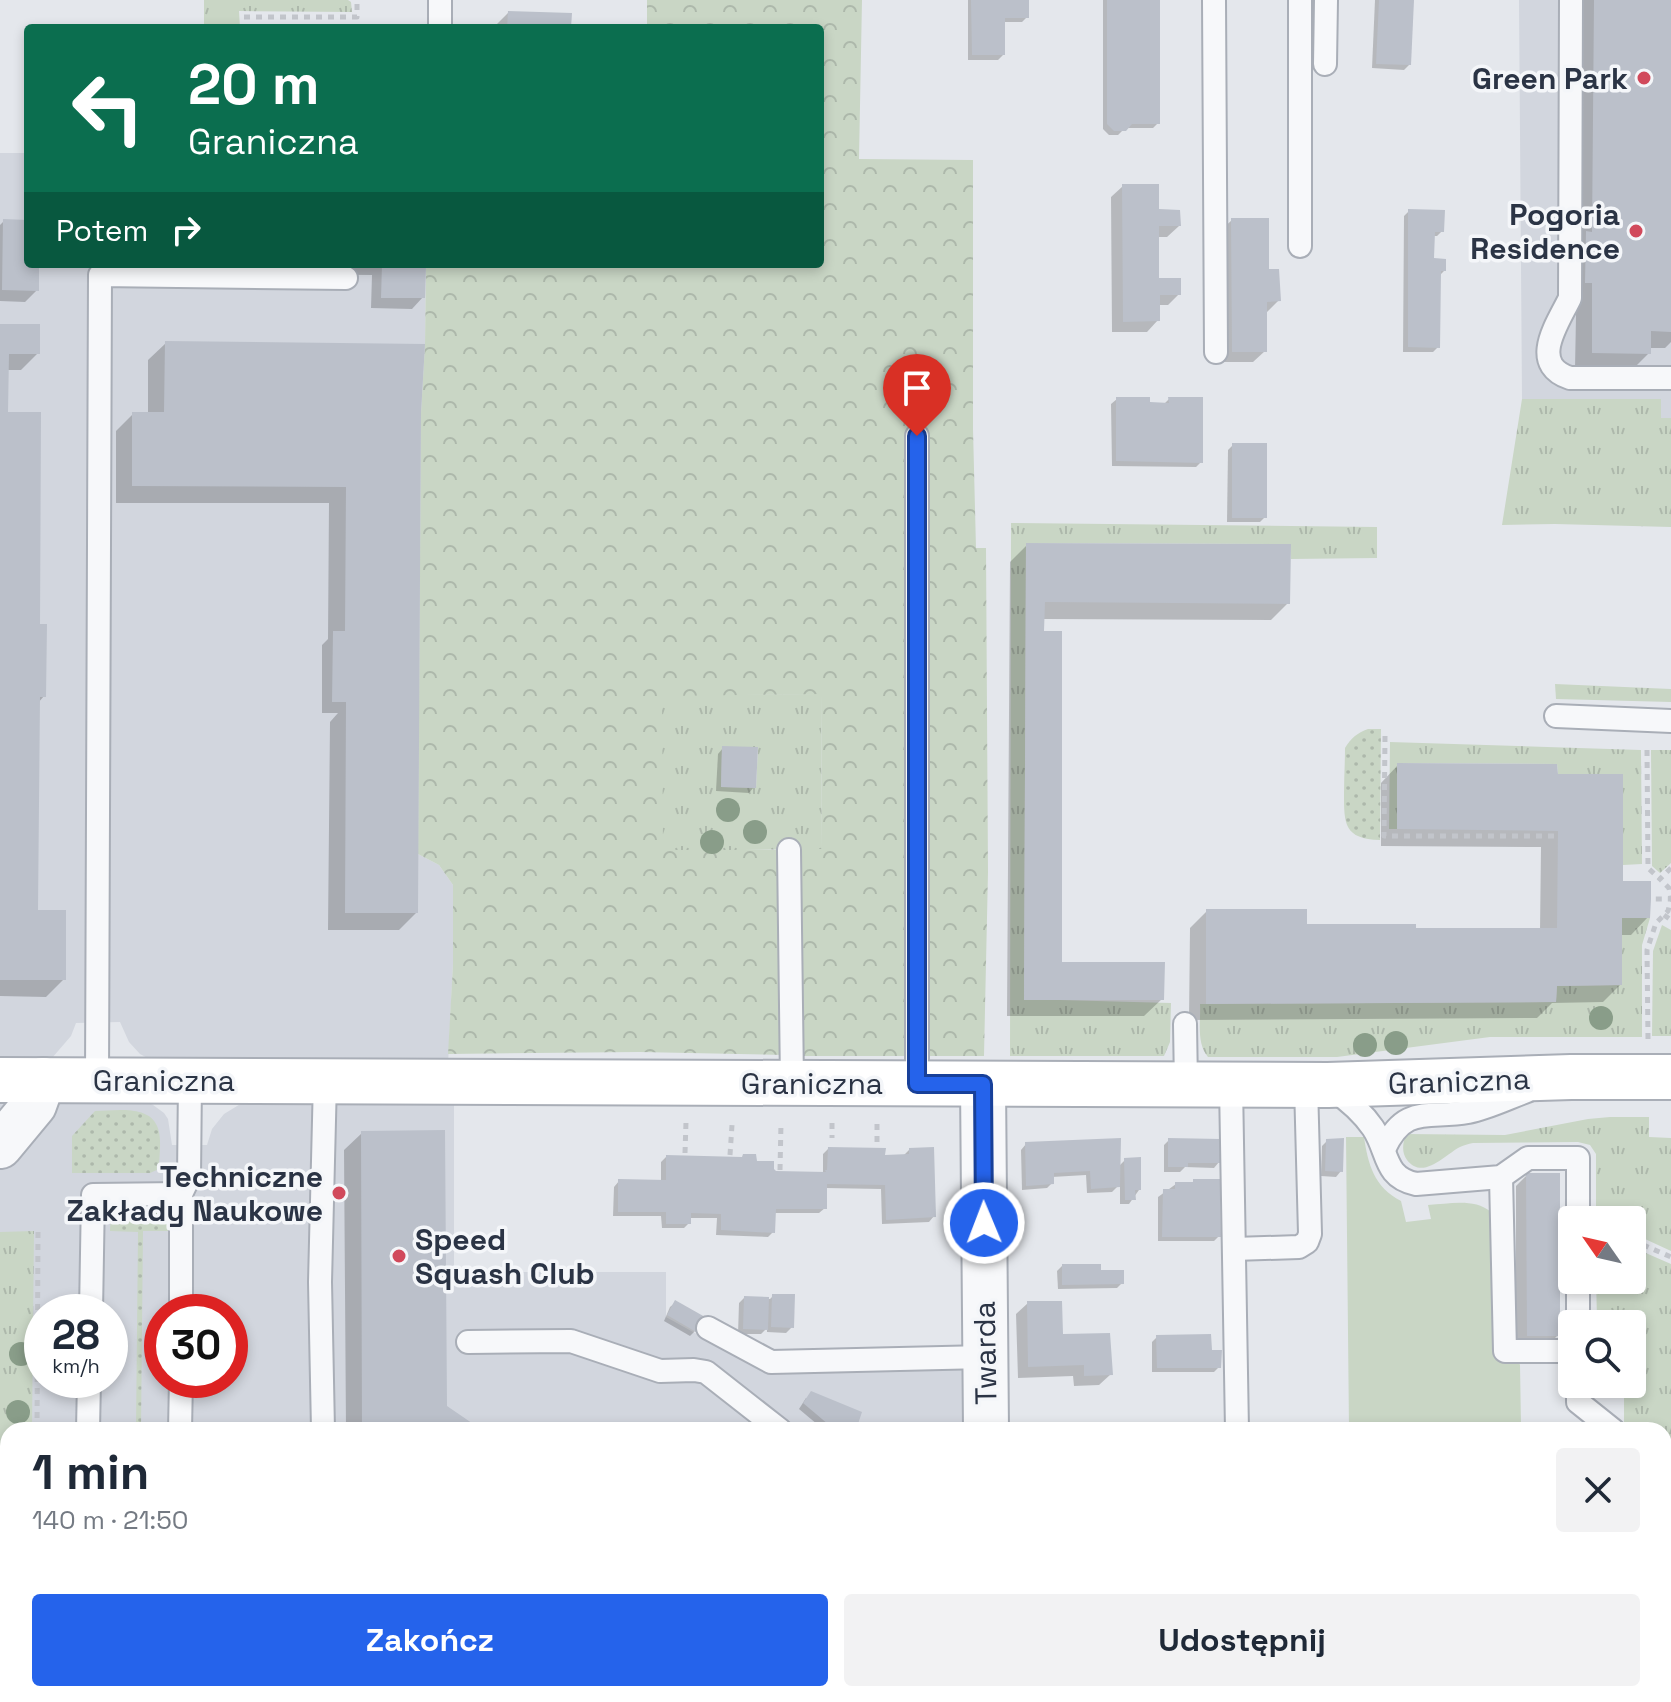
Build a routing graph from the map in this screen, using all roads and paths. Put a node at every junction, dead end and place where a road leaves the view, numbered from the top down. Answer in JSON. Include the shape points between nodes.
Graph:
{"nodes":[{"id":1,"x":357,"y":0,"type":"edge"},
{"id":2,"x":440,"y":0,"type":"edge"},
{"id":3,"x":1214,"y":0,"type":"edge"},
{"id":4,"x":1300,"y":0,"type":"edge"},
{"id":5,"x":1326,"y":0,"type":"edge"},
{"id":6,"x":1571,"y":0,"type":"edge"},
{"id":7,"x":244,"y":17,"type":"dead end"},
{"id":8,"x":440,"y":24,"type":"edge"},
{"id":9,"x":1325,"y":64,"type":"dead end"},
{"id":10,"x":1300,"y":246,"type":"dead end"},
{"id":11,"x":346,"y":278,"type":"dead end"},
{"id":12,"x":1216,"y":352,"type":"dead end"},
{"id":13,"x":1671,"y":378,"type":"edge"},
{"id":14,"x":917,"y":436,"type":"dead end"},
{"id":15,"x":1556,"y":716,"type":"dead end"},
{"id":16,"x":1647,"y":720,"type":"junction"},
{"id":17,"x":1671,"y":721,"type":"edge"},
{"id":18,"x":1385,"y":736,"type":"dead end"},
{"id":19,"x":1557,"y":836,"type":"dead end"},
{"id":20,"x":789,"y":850,"type":"dead end"},
{"id":21,"x":1671,"y":868,"type":"edge"},
{"id":22,"x":1660,"y":879,"type":"junction"},
{"id":23,"x":1651,"y":899,"type":"dead end"},
{"id":24,"x":1671,"y":899,"type":"edge"},
{"id":25,"x":1664,"y":915,"type":"junction"},
{"id":26,"x":1671,"y":920,"type":"edge"},
{"id":27,"x":1185,"y":1024,"type":"dead end"},
{"id":28,"x":1660,"y":1060,"type":"edge"},
{"id":29,"x":1571,"y":1077,"type":"junction"},
{"id":30,"x":0,"y":1080,"type":"edge"},
{"id":31,"x":43,"y":1080,"type":"junction"},
{"id":32,"x":97,"y":1080,"type":"junction"},
{"id":33,"x":190,"y":1080,"type":"junction"},
{"id":34,"x":325,"y":1080,"type":"junction"},
{"id":35,"x":917,"y":1084,"type":"junction"},
{"id":36,"x":983,"y":1084,"type":"junction"},
{"id":37,"x":1186,"y":1085,"type":"junction"},
{"id":38,"x":1231,"y":1085,"type":"junction"},
{"id":39,"x":1317,"y":1085,"type":"junction"},
{"id":40,"x":786,"y":1103,"type":"junction"},
{"id":41,"x":732,"y":1119,"type":"dead end"},
{"id":42,"x":686,"y":1122,"type":"dead end"},
{"id":43,"x":0,"y":1146,"type":"edge"},
{"id":44,"x":1384,"y":1149,"type":"junction"},
{"id":45,"x":685,"y":1153,"type":"dead end"},
{"id":46,"x":730,"y":1155,"type":"dead end"},
{"id":47,"x":780,"y":1170,"type":"dead end"},
{"id":48,"x":1501,"y":1177,"type":"junction"},
{"id":49,"x":181,"y":1194,"type":"junction"},
{"id":50,"x":1578,"y":1206,"type":"edge"},
{"id":51,"x":38,"y":1231,"type":"dead end"},
{"id":52,"x":1646,"y":1246,"type":"edge"},
{"id":53,"x":1234,"y":1249,"type":"junction"},
{"id":54,"x":1671,"y":1257,"type":"edge"},
{"id":55,"x":91,"y":1294,"type":"edge"},
{"id":56,"x":181,"y":1294,"type":"edge"},
{"id":57,"x":708,"y":1328,"type":"dead end"},
{"id":58,"x":468,"y":1342,"type":"dead end"},
{"id":59,"x":1558,"y":1351,"type":"edge"},
{"id":60,"x":985,"y":1357,"type":"junction"},
{"id":61,"x":89,"y":1398,"type":"edge"},
{"id":62,"x":181,"y":1398,"type":"edge"},
{"id":63,"x":1578,"y":1398,"type":"edge"},
{"id":64,"x":37,"y":1422,"type":"edge"},
{"id":65,"x":88,"y":1422,"type":"edge"},
{"id":66,"x":180,"y":1422,"type":"edge"},
{"id":67,"x":323,"y":1422,"type":"edge"},
{"id":68,"x":770,"y":1422,"type":"edge"},
{"id":69,"x":986,"y":1422,"type":"edge"},
{"id":70,"x":1237,"y":1422,"type":"edge"},
{"id":71,"x":1603,"y":1422,"type":"edge"}],
"edges":[{"from":1,"to":7,"type":"path","via":[[357,17]]},
{"from":2,"to":8,"type":"lane"},
{"from":3,"to":12,"type":"lane"},
{"from":4,"to":10,"type":"lane"},
{"from":5,"to":9,"type":"lane"},
{"from":6,"to":13,"type":"lane","via":[[1570,298],[1548,342],[1549,361],[1570,378]]},
{"from":11,"to":32,"type":"lane","via":[[100,275]]},
{"from":14,"to":35,"type":"lane"},
{"from":15,"to":16,"type":"lane"},
{"from":16,"to":17,"type":"lane"},
{"from":16,"to":22,"type":"path","via":[[1648,868]]},
{"from":18,"to":19,"type":"path","via":[[1384,836]]},
{"from":20,"to":40,"type":"lane"},
{"from":21,"to":22,"type":"path"},
{"from":22,"to":24,"type":"path"},
{"from":23,"to":25,"type":"path","via":[[1671,899]]},
{"from":25,"to":26,"type":"path"},
{"from":25,"to":28,"type":"path","via":[[1647,950]]},
{"from":27,"to":37,"type":"lane"},
{"from":28,"to":29,"type":"street","name":"Graniczna"},
{"from":29,"to":39,"type":"street","name":"Graniczna"},
{"from":29,"to":44,"type":"lane","via":[[1483,1108],[1407,1119]]},
{"from":30,"to":31,"type":"street","name":"Graniczna"},
{"from":31,"to":32,"type":"street","name":"Graniczna"},
{"from":31,"to":43,"type":"street","via":[[34,1105]]},
{"from":32,"to":33,"type":"street","name":"Graniczna"},
{"from":33,"to":34,"type":"street","name":"Graniczna"},
{"from":33,"to":49,"type":"lane","via":[[189,1177]]},
{"from":34,"to":40,"type":"street","name":"Graniczna"},
{"from":34,"to":67,"type":"lane"},
{"from":35,"to":36,"type":"street","name":"Graniczna"},
{"from":35,"to":40,"type":"street","name":"Graniczna"},
{"from":36,"to":37,"type":"street","name":"Graniczna"},
{"from":36,"to":60,"type":"street","name":"Twarda"},
{"from":37,"to":38,"type":"street","name":"Graniczna"},
{"from":38,"to":39,"type":"street","name":"Graniczna"},
{"from":38,"to":53,"type":"lane"},
{"from":39,"to":44,"type":"lane","via":[[1347,1099],[1372,1126]]},
{"from":39,"to":53,"type":"lane","via":[[1307,1242],[1299,1247]]},
{"from":40,"to":47,"type":"path"},
{"from":41,"to":46,"type":"path"},
{"from":42,"to":45,"type":"path"},
{"from":44,"to":48,"type":"lane","via":[[1390,1169],[1405,1182]]},
{"from":48,"to":50,"type":"lane","via":[[1528,1158],[1578,1158]]},
{"from":48,"to":59,"type":"lane","via":[[1505,1351]]},
{"from":49,"to":55,"type":"lane","via":[[93,1195]]},
{"from":49,"to":56,"type":"lane"},
{"from":51,"to":64,"type":"path"},
{"from":52,"to":54,"type":"path"},
{"from":53,"to":70,"type":"lane"},
{"from":57,"to":60,"type":"lane","via":[[771,1362]]},
{"from":58,"to":68,"type":"lane","via":[[571,1341],[660,1371],[706,1372]]},
{"from":60,"to":69,"type":"street","name":"Twarda"},
{"from":61,"to":65,"type":"lane"},
{"from":62,"to":66,"type":"lane"},
{"from":63,"to":71,"type":"lane"}]}
